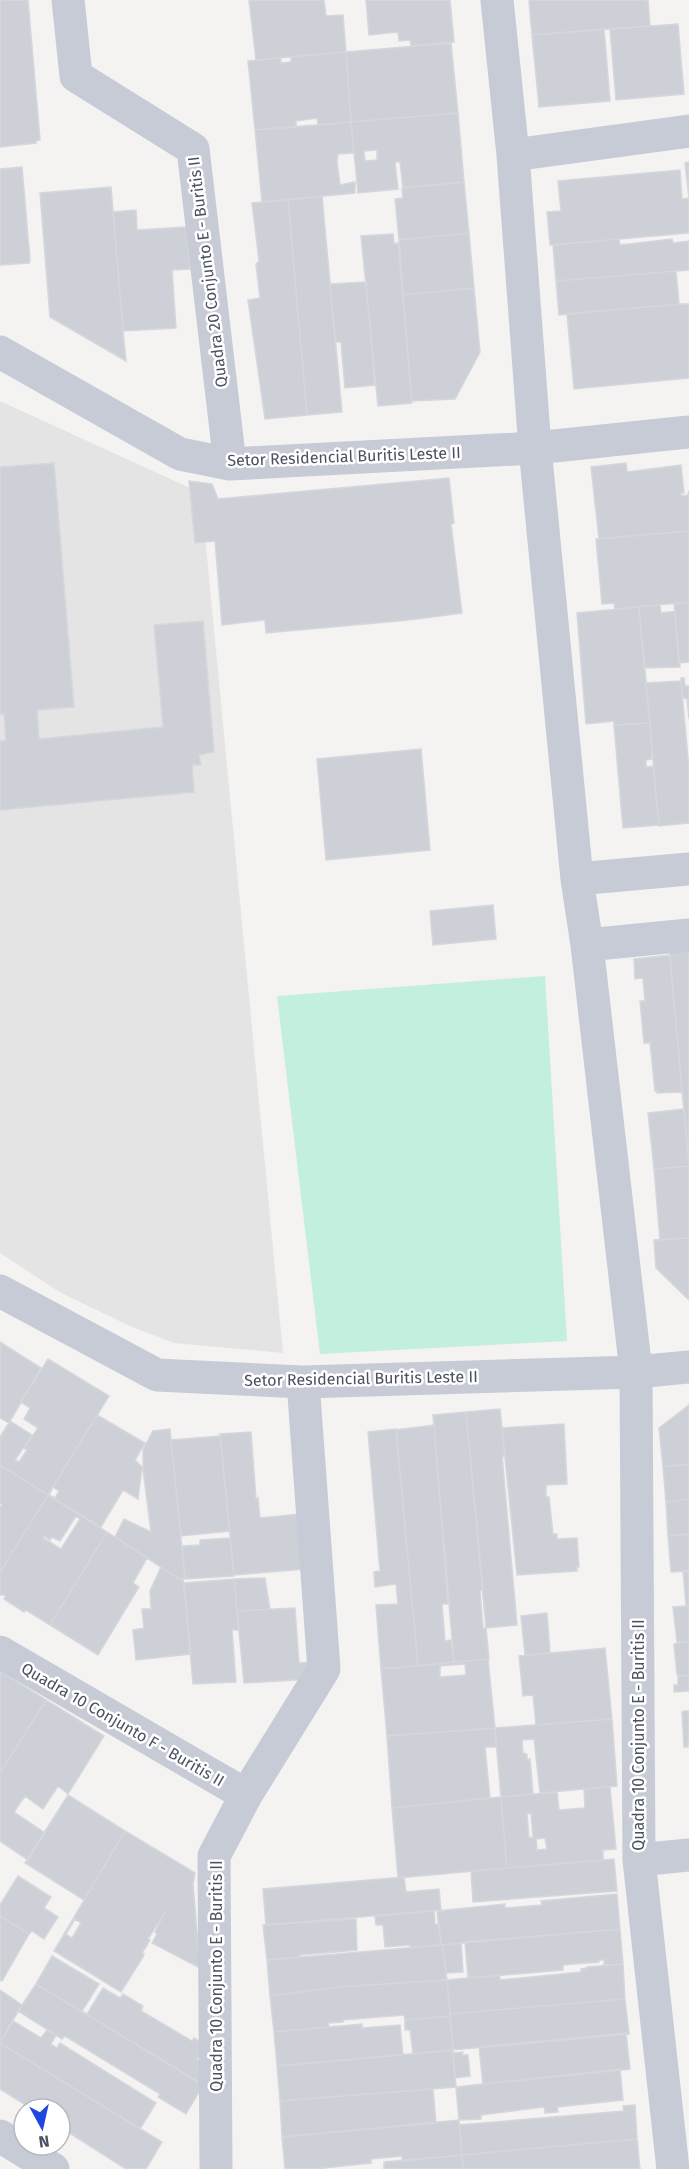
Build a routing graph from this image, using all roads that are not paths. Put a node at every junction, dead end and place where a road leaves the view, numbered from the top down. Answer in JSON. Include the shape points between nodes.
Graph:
{"nodes":[{"id":1,"x":68,"y":0,"type":"edge"},
{"id":2,"x":497,"y":0,"type":"edge"},
{"id":3,"x":689,"y":131,"type":"edge"},
{"id":4,"x":513,"y":155,"type":"junction"},
{"id":5,"x":0,"y":352,"type":"edge"},
{"id":6,"x":689,"y":432,"type":"edge"},
{"id":7,"x":535,"y":448,"type":"junction"},
{"id":8,"x":230,"y":464,"type":"junction"},
{"id":9,"x":689,"y":869,"type":"edge"},
{"id":10,"x":577,"y":879,"type":"junction"},
{"id":11,"x":689,"y":935,"type":"edge"},
{"id":12,"x":587,"y":945,"type":"junction"},
{"id":13,"x":0,"y":1291,"type":"edge"},
{"id":14,"x":689,"y":1367,"type":"edge"},
{"id":15,"x":636,"y":1372,"type":"junction"},
{"id":16,"x":303,"y":1382,"type":"junction"},
{"id":17,"x":0,"y":1652,"type":"edge"},
{"id":18,"x":246,"y":1795,"type":"junction"},
{"id":19,"x":689,"y":1855,"type":"edge"},
{"id":20,"x":639,"y":1860,"type":"junction"},
{"id":21,"x":0,"y":2136,"type":"edge"},
{"id":22,"x":52,"y":2169,"type":"edge"},
{"id":23,"x":216,"y":2169,"type":"edge"},
{"id":24,"x":673,"y":2169,"type":"edge"}],
"edges":[{"from":1,"to":8,"type":"street","name":"Quadra 20 Conjunto E - Buritis II","via":[[76,76],[193,149]]},
{"from":2,"to":4,"type":"street"},
{"from":3,"to":4,"type":"street"},
{"from":4,"to":7,"type":"street"},
{"from":5,"to":8,"type":"street","name":"Setor Residencial Buritis Leste II","via":[[180,454]]},
{"from":6,"to":7,"type":"street","name":"Setor Residencial Buritis Leste II"},
{"from":7,"to":8,"type":"street","name":"Setor Residencial Buritis Leste II"},
{"from":7,"to":10,"type":"street"},
{"from":9,"to":10,"type":"street"},
{"from":10,"to":12,"type":"street"},
{"from":11,"to":12,"type":"street"},
{"from":12,"to":15,"type":"street"},
{"from":13,"to":16,"type":"street","name":"Setor Residencial Buritis Leste II","via":[[157,1376]]},
{"from":14,"to":15,"type":"street","name":"Setor Residencial Buritis Leste II"},
{"from":15,"to":16,"type":"street","name":"Setor Residencial Buritis Leste II"},
{"from":15,"to":20,"type":"street","name":"Quadra 10 Conjunto E - Buritis II"},
{"from":16,"to":18,"type":"street","name":"Quadra 10 Conjunto E - Buritis II","via":[[324,1668]]},
{"from":17,"to":18,"type":"street","name":"Quadra 10 Conjunto F - Buritis II"},
{"from":18,"to":23,"type":"street","name":"Quadra 10 Conjunto E - Buritis II","via":[[214,1856]]},
{"from":19,"to":20,"type":"street"},
{"from":20,"to":24,"type":"street","name":"Quadra 10 Conjunto E - Buritis II"},
{"from":21,"to":22,"type":"street"}]}
